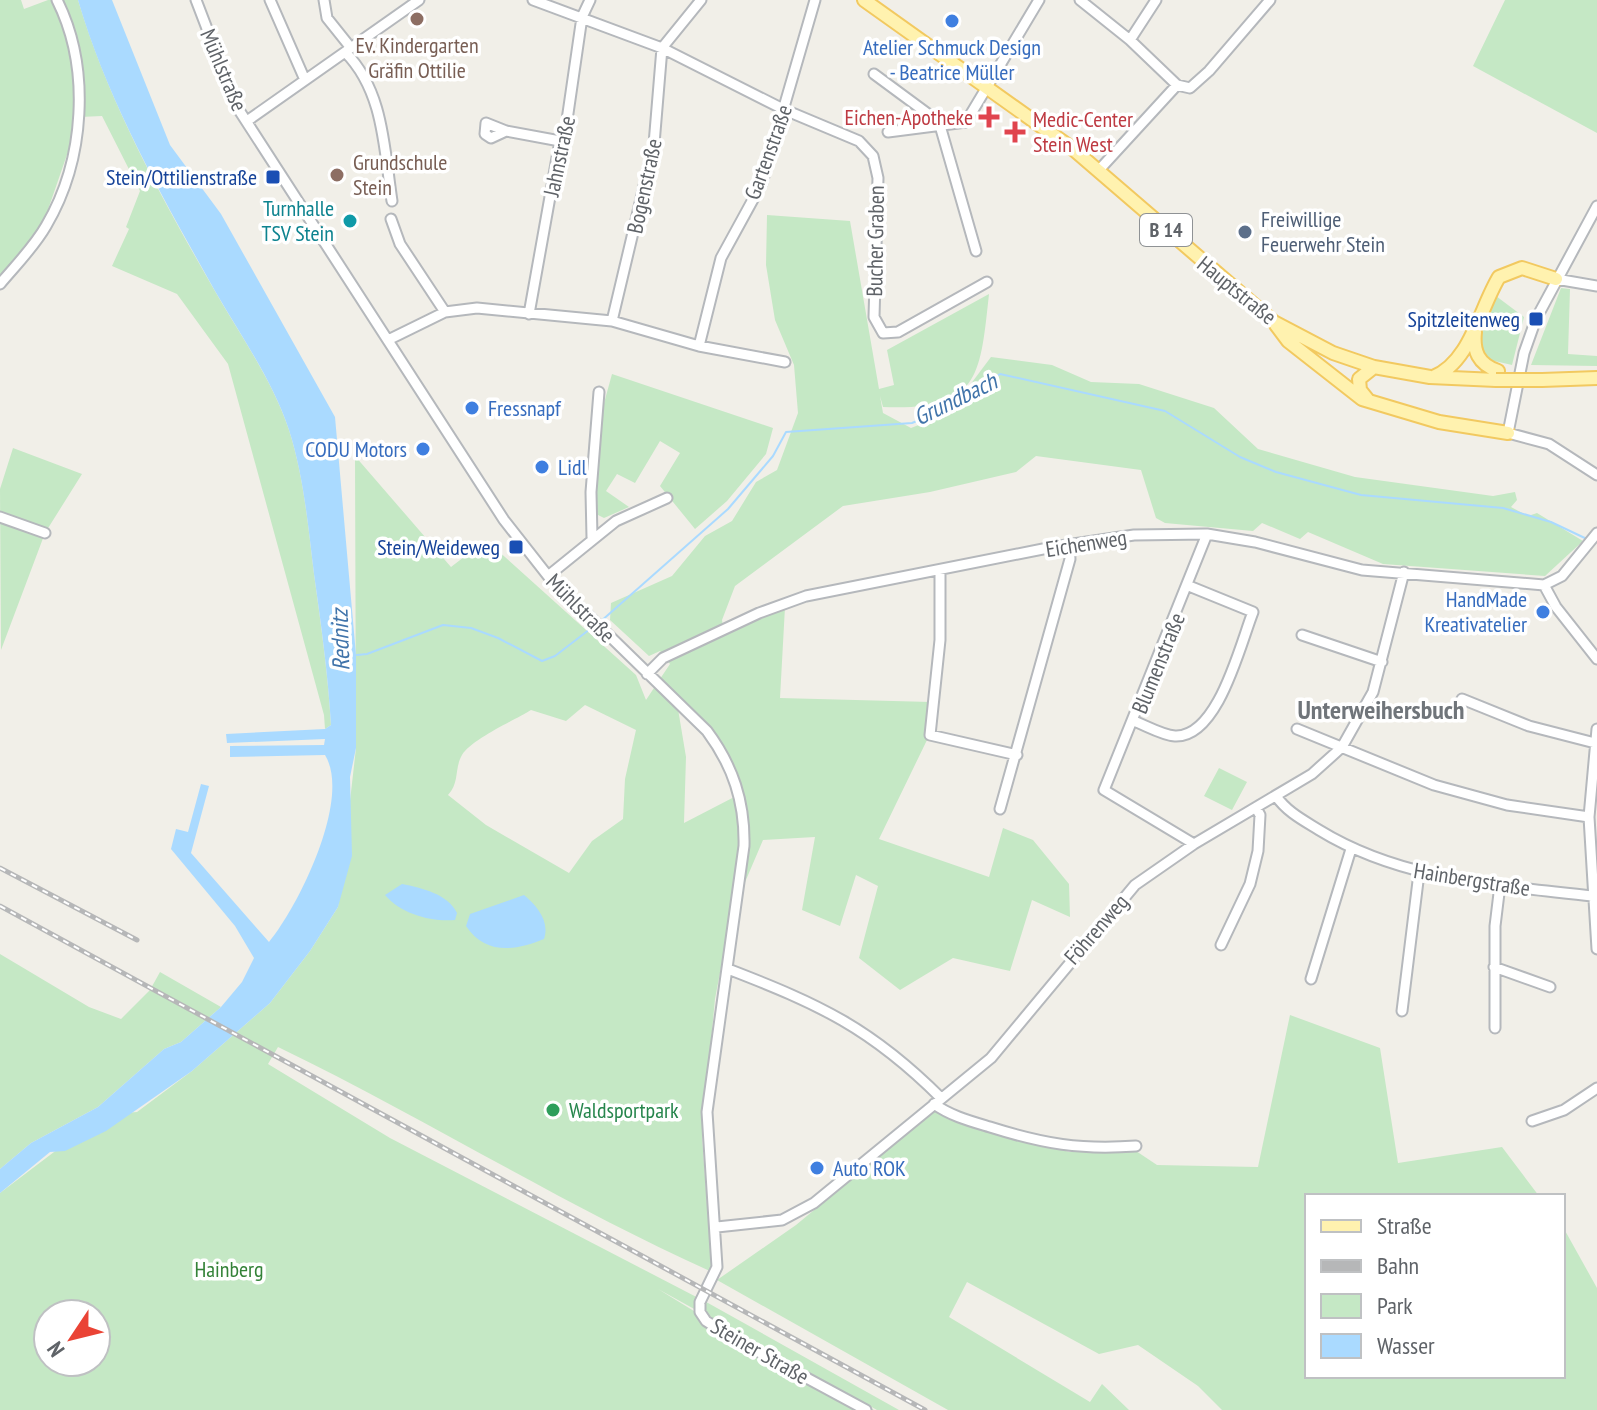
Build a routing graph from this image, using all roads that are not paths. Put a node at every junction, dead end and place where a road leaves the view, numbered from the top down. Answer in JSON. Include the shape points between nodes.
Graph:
{"nodes":[{"id":1,"x":57,"y":0,"type":"edge"},
{"id":2,"x":196,"y":0,"type":"edge"},
{"id":3,"x":270,"y":0,"type":"edge"},
{"id":4,"x":324,"y":0,"type":"edge"},
{"id":5,"x":419,"y":0,"type":"edge"},
{"id":6,"x":533,"y":0,"type":"edge"},
{"id":7,"x":590,"y":0,"type":"edge"},
{"id":8,"x":701,"y":0,"type":"edge"},
{"id":9,"x":815,"y":0,"type":"edge"},
{"id":10,"x":864,"y":0,"type":"edge"},
{"id":11,"x":1039,"y":0,"type":"edge"},
{"id":12,"x":1080,"y":0,"type":"edge"},
{"id":13,"x":1156,"y":0,"type":"edge"},
{"id":14,"x":1270,"y":0,"type":"edge"},
{"id":15,"x":582,"y":17,"type":"junction"},
{"id":16,"x":1130,"y":40,"type":"junction"},
{"id":17,"x":662,"y":48,"type":"junction"},
{"id":18,"x":348,"y":50,"type":"junction"},
{"id":19,"x":874,"y":74,"type":"dead end"},
{"id":20,"x":305,"y":80,"type":"junction"},
{"id":21,"x":1177,"y":85,"type":"junction"},
{"id":22,"x":984,"y":87,"type":"junction"},
{"id":23,"x":785,"y":110,"type":"junction"},
{"id":24,"x":247,"y":121,"type":"junction"},
{"id":25,"x":941,"y":127,"type":"junction"},
{"id":26,"x":506,"y":131,"type":"dead end"},
{"id":27,"x":888,"y":132,"type":"dead end"},
{"id":28,"x":560,"y":141,"type":"junction"},
{"id":29,"x":1099,"y":170,"type":"junction"},
{"id":30,"x":392,"y":201,"type":"dead end"},
{"id":31,"x":1597,"y":206,"type":"edge"},
{"id":32,"x":391,"y":219,"type":"dead end"},
{"id":33,"x":976,"y":251,"type":"dead end"},
{"id":34,"x":1556,"y":279,"type":"junction"},
{"id":35,"x":987,"y":282,"type":"dead end"},
{"id":36,"x":0,"y":284,"type":"edge"},
{"id":37,"x":1597,"y":286,"type":"edge"},
{"id":38,"x":445,"y":312,"type":"junction"},
{"id":39,"x":529,"y":314,"type":"junction"},
{"id":40,"x":612,"y":321,"type":"junction"},
{"id":41,"x":1274,"y":322,"type":"junction"},
{"id":42,"x":1475,"y":324,"type":"junction"},
{"id":43,"x":390,"y":339,"type":"junction"},
{"id":44,"x":699,"y":346,"type":"junction"},
{"id":45,"x":785,"y":362,"type":"dead end"},
{"id":46,"x":1374,"y":367,"type":"junction"},
{"id":47,"x":1497,"y":375,"type":"junction"},
{"id":48,"x":1430,"y":377,"type":"junction"},
{"id":49,"x":1597,"y":378,"type":"edge"},
{"id":50,"x":599,"y":392,"type":"dead end"},
{"id":51,"x":1373,"y":404,"type":"junction"},
{"id":52,"x":1508,"y":433,"type":"junction"},
{"id":53,"x":1597,"y":475,"type":"edge"},
{"id":54,"x":667,"y":498,"type":"dead end"},
{"id":55,"x":0,"y":517,"type":"edge"},
{"id":56,"x":45,"y":533,"type":"dead end"},
{"id":57,"x":1207,"y":534,"type":"junction"},
{"id":58,"x":592,"y":537,"type":"junction"},
{"id":59,"x":1592,"y":539,"type":"edge"},
{"id":60,"x":1069,"y":544,"type":"junction"},
{"id":61,"x":940,"y":571,"type":"junction"},
{"id":62,"x":1404,"y":572,"type":"junction"},
{"id":63,"x":548,"y":576,"type":"junction"},
{"id":64,"x":1544,"y":585,"type":"junction"},
{"id":65,"x":1189,"y":586,"type":"junction"},
{"id":66,"x":1302,"y":635,"type":"dead end"},
{"id":67,"x":1597,"y":659,"type":"edge"},
{"id":68,"x":1382,"y":662,"type":"junction"},
{"id":69,"x":647,"y":674,"type":"junction"},
{"id":70,"x":1462,"y":699,"type":"dead end"},
{"id":71,"x":1134,"y":721,"type":"junction"},
{"id":72,"x":1297,"y":729,"type":"dead end"},
{"id":73,"x":1597,"y":729,"type":"edge"},
{"id":74,"x":1595,"y":743,"type":"junction"},
{"id":75,"x":1342,"y":747,"type":"junction"},
{"id":76,"x":1017,"y":755,"type":"junction"},
{"id":77,"x":1276,"y":796,"type":"junction"},
{"id":78,"x":1256,"y":808,"type":"junction"},
{"id":79,"x":1000,"y":809,"type":"dead end"},
{"id":80,"x":1589,"y":817,"type":"junction"},
{"id":81,"x":1194,"y":844,"type":"junction"},
{"id":82,"x":1351,"y":849,"type":"junction"},
{"id":83,"x":1419,"y":873,"type":"junction"},
{"id":84,"x":1500,"y":885,"type":"junction"},
{"id":85,"x":1592,"y":896,"type":"junction"},
{"id":86,"x":1221,"y":945,"type":"dead end"},
{"id":87,"x":1597,"y":949,"type":"edge"},
{"id":88,"x":1494,"y":967,"type":"junction"},
{"id":89,"x":728,"y":969,"type":"junction"},
{"id":90,"x":1311,"y":979,"type":"dead end"},
{"id":91,"x":1550,"y":987,"type":"dead end"},
{"id":92,"x":1402,"y":1011,"type":"dead end"},
{"id":93,"x":1495,"y":1028,"type":"dead end"},
{"id":94,"x":1597,"y":1088,"type":"edge"},
{"id":95,"x":937,"y":1101,"type":"junction"},
{"id":96,"x":1532,"y":1121,"type":"dead end"},
{"id":97,"x":1136,"y":1146,"type":"dead end"},
{"id":98,"x":717,"y":1227,"type":"junction"},
{"id":99,"x":717,"y":1267,"type":"joint"},
{"id":100,"x":866,"y":1410,"type":"edge"}],
"edges":[{"from":1,"to":36,"type":"street","via":[[77,58],[79,112],[73,158],[46,227]]},
{"from":2,"to":24,"type":"street","name":"Mühlstraße","via":[[228,87]]},
{"from":3,"to":20,"type":"street"},
{"from":4,"to":18,"type":"street","via":[[327,18]]},
{"from":5,"to":18,"type":"street"},
{"from":6,"to":15,"type":"street","name":"Bucher Graben"},
{"from":7,"to":15,"type":"street","name":"Jahnstraße"},
{"from":8,"to":17,"type":"street"},
{"from":9,"to":23,"type":"street","name":"Gartenstraße"},
{"from":10,"to":22,"type":"main road","name":"Hauptstraße","number":"B 14"},
{"from":11,"to":22,"type":"street"},
{"from":12,"to":16,"type":"street"},
{"from":13,"to":16,"type":"street"},
{"from":14,"to":21,"type":"street","via":[[1209,71],[1190,88]]},
{"from":15,"to":17,"type":"street","name":"Bucher Graben"},
{"from":15,"to":28,"type":"street","name":"Jahnstraße"},
{"from":16,"to":21,"type":"street"},
{"from":17,"to":23,"type":"street","name":"Bucher Graben"},
{"from":17,"to":40,"type":"street","name":"Bogenstraße","via":[[654,144]]},
{"from":18,"to":20,"type":"street"},
{"from":18,"to":30,"type":"street","via":[[373,93]]},
{"from":19,"to":25,"type":"street","via":[[929,112]]},
{"from":20,"to":24,"type":"street"},
{"from":21,"to":29,"type":"street"},
{"from":22,"to":25,"type":"street","via":[[966,122]]},
{"from":22,"to":29,"type":"main road","name":"Hauptstraße","number":"B 14"},
{"from":23,"to":35,"type":"street","name":"Bucher Graben","via":[[859,141],[873,156],[878,178],[874,317],[879,330],[898,332]]},
{"from":23,"to":44,"type":"street","name":"Gartenstraße","via":[[762,183],[721,258]]},
{"from":24,"to":43,"type":"street","name":"Mühlstraße"},
{"from":25,"to":27,"type":"street"},
{"from":25,"to":33,"type":"street"},
{"from":26,"to":28,"type":"street"},
{"from":28,"to":39,"type":"street","name":"Jahnstraße"},
{"from":29,"to":41,"type":"main road","name":"Hauptstraße","number":"B 14"},
{"from":31,"to":34,"type":"street"},
{"from":32,"to":38,"type":"street","via":[[400,244]]},
{"from":34,"to":37,"type":"street"},
{"from":34,"to":42,"type":"main road","via":[[1533,269],[1508,270]]},
{"from":34,"to":52,"type":"street","via":[[1524,353]]},
{"from":38,"to":39,"type":"street","via":[[477,308]]},
{"from":38,"to":43,"type":"street"},
{"from":39,"to":40,"type":"street"},
{"from":40,"to":44,"type":"street"},
{"from":41,"to":46,"type":"main road","name":"Hauptstraße","number":"B 14","via":[[1333,353]]},
{"from":41,"to":51,"type":"main road","via":[[1288,341]]},
{"from":42,"to":47,"type":"main road","via":[[1473,348]]},
{"from":42,"to":48,"type":"main road","via":[[1451,367]]},
{"from":43,"to":63,"type":"street","name":"Mühlstraße","via":[[504,520]]},
{"from":44,"to":45,"type":"street"},
{"from":46,"to":48,"type":"main road","name":"Hauptstraße","number":"B 14"},
{"from":46,"to":51,"type":"main road","via":[[1358,384]]},
{"from":47,"to":48,"type":"main road","name":"Hauptstraße","number":"B 14"},
{"from":47,"to":49,"type":"main road","name":"Hauptstraße","number":"B 14","bridge":true},
{"from":50,"to":58,"type":"street"},
{"from":51,"to":52,"type":"main road"},
{"from":52,"to":53,"type":"street","via":[[1549,444]]},
{"from":54,"to":58,"type":"street"},
{"from":55,"to":56,"type":"street"},
{"from":57,"to":60,"type":"street","name":"Eichenweg","via":[[1134,535]]},
{"from":57,"to":62,"type":"street","name":"Eichenweg","via":[[1339,566]]},
{"from":57,"to":65,"type":"street","name":"Blumenstraße"},
{"from":58,"to":63,"type":"street"},
{"from":59,"to":64,"type":"street","via":[[1562,576]]},
{"from":60,"to":61,"type":"street","name":"Eichenweg"},
{"from":60,"to":76,"type":"street","via":[[1070,559]]},
{"from":61,"to":69,"type":"street","name":"Eichenweg","via":[[785,602],[663,658]]},
{"from":61,"to":76,"type":"street","via":[[940,640],[930,735]]},
{"from":62,"to":64,"type":"street","name":"Eichenweg"},
{"from":62,"to":68,"type":"street","name":"Föhrenweg"},
{"from":63,"to":69,"type":"street","name":"Mühlstraße"},
{"from":64,"to":67,"type":"street"},
{"from":65,"to":71,"type":"street","name":"Blumenstraße"},
{"from":65,"to":71,"type":"street","via":[[1253,612],[1216,706],[1208,721],[1188,734],[1169,735]]},
{"from":66,"to":68,"type":"street"},
{"from":68,"to":75,"type":"street","name":"Föhrenweg","via":[[1365,713]]},
{"from":69,"to":89,"type":"street","name":"Mühlstraße","via":[[723,753],[742,806],[744,846]]},
{"from":70,"to":74,"type":"street","via":[[1529,726]]},
{"from":71,"to":81,"type":"street","name":"Blumenstraße","via":[[1104,790]]},
{"from":72,"to":75,"type":"street"},
{"from":73,"to":74,"type":"street"},
{"from":74,"to":80,"type":"street"},
{"from":75,"to":77,"type":"street","name":"Föhrenweg"},
{"from":75,"to":80,"type":"street","via":[[1434,785],[1507,805]]},
{"from":76,"to":79,"type":"street"},
{"from":77,"to":78,"type":"street","name":"Föhrenweg"},
{"from":77,"to":82,"type":"street","name":"Hainbergstraße","via":[[1285,808]]},
{"from":78,"to":81,"type":"street","name":"Föhrenweg"},
{"from":78,"to":86,"type":"street","via":[[1260,815],[1255,867]]},
{"from":80,"to":85,"type":"street"},
{"from":81,"to":95,"type":"street","name":"Föhrenweg","via":[[1120,900],[991,1058]]},
{"from":82,"to":83,"type":"street","name":"Hainbergstraße"},
{"from":82,"to":90,"type":"street"},
{"from":83,"to":84,"type":"street","name":"Hainbergstraße"},
{"from":83,"to":92,"type":"street"},
{"from":84,"to":85,"type":"street","name":"Hainbergstraße"},
{"from":84,"to":88,"type":"street"},
{"from":85,"to":87,"type":"street"},
{"from":88,"to":91,"type":"street"},
{"from":88,"to":93,"type":"street"},
{"from":89,"to":95,"type":"street","via":[[818,1004],[860,1029]]},
{"from":89,"to":98,"type":"street","name":"Mühlstraße","via":[[707,1112]]},
{"from":94,"to":96,"type":"street","via":[[1549,1118]]},
{"from":95,"to":97,"type":"street","via":[[947,1114],[1041,1143],[1096,1149]]},
{"from":95,"to":98,"type":"street","name":"Föhrenweg","via":[[794,1215],[767,1224]]},
{"from":98,"to":99,"type":"street","name":"Mühlstraße"},
{"from":99,"to":100,"type":"street","name":"Steiner Straße","via":[[700,1302],[706,1321]]}]}
